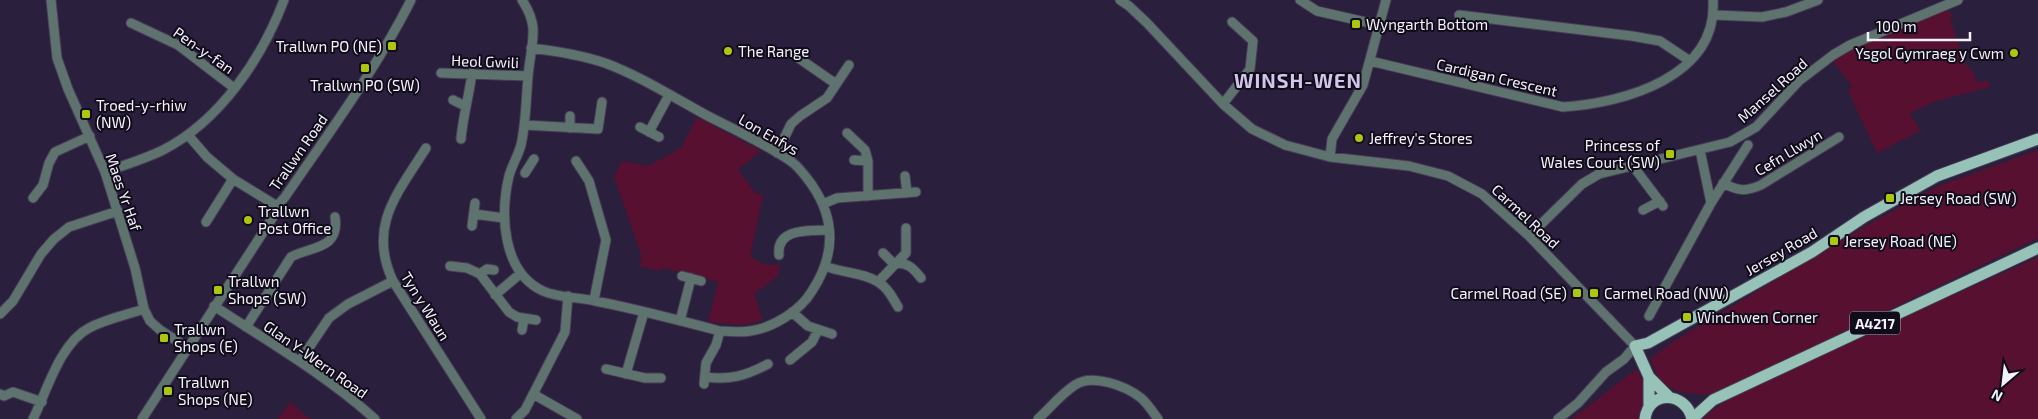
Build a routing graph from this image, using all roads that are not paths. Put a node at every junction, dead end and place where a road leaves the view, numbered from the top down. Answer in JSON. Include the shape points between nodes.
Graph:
{"nodes":[{"id":1,"x":51,"y":0,"type":"edge"},
{"id":2,"x":284,"y":0,"type":"edge"},
{"id":3,"x":411,"y":0,"type":"edge"},
{"id":4,"x":522,"y":0,"type":"edge"},
{"id":5,"x":1120,"y":0,"type":"edge"},
{"id":6,"x":1300,"y":0,"type":"edge"},
{"id":7,"x":1386,"y":0,"type":"edge"},
{"id":8,"x":1713,"y":0,"type":"edge"},
{"id":9,"x":1818,"y":0,"type":"edge"},
{"id":10,"x":1958,"y":0,"type":"edge"},
{"id":11,"x":1459,"y":15,"type":"dead end"},
{"id":12,"x":1714,"y":15,"type":"junction"},
{"id":13,"x":1232,"y":22,"type":"dead end"},
{"id":14,"x":131,"y":23,"type":"dead end"},
{"id":15,"x":1379,"y":25,"type":"junction"},
{"id":16,"x":531,"y":48,"type":"junction"},
{"id":17,"x":800,"y":59,"type":"dead end"},
{"id":18,"x":1370,"y":61,"type":"junction"},
{"id":19,"x":1690,"y":61,"type":"junction"},
{"id":20,"x":849,"y":66,"type":"dead end"},
{"id":21,"x":441,"y":73,"type":"dead end"},
{"id":22,"x":472,"y":73,"type":"junction"},
{"id":23,"x":528,"y":76,"type":"junction"},
{"id":24,"x":836,"y":84,"type":"junction"},
{"id":25,"x":234,"y":88,"type":"junction"},
{"id":26,"x":669,"y":95,"type":"junction"},
{"id":27,"x":453,"y":100,"type":"dead end"},
{"id":28,"x":602,"y":102,"type":"dead end"},
{"id":29,"x":1223,"y":104,"type":"junction"},
{"id":30,"x":465,"y":106,"type":"junction"},
{"id":31,"x":570,"y":116,"type":"dead end"},
{"id":32,"x":524,"y":125,"type":"junction"},
{"id":33,"x":640,"y":127,"type":"dead end"},
{"id":34,"x":570,"y":128,"type":"junction"},
{"id":35,"x":649,"y":132,"type":"junction"},
{"id":36,"x":847,"y":133,"type":"dead end"},
{"id":37,"x":188,"y":135,"type":"junction"},
{"id":38,"x":90,"y":136,"type":"junction"},
{"id":39,"x":659,"y":137,"type":"dead end"},
{"id":40,"x":1839,"y":137,"type":"dead end"},
{"id":41,"x":461,"y":139,"type":"dead end"},
{"id":42,"x":2038,"y":139,"type":"edge"},
{"id":43,"x":1748,"y":145,"type":"dead end"},
{"id":44,"x":426,"y":148,"type":"dead end"},
{"id":45,"x":1700,"y":150,"type":"junction"},
{"id":46,"x":777,"y":153,"type":"junction"},
{"id":47,"x":1330,"y":157,"type":"junction"},
{"id":48,"x":516,"y":160,"type":"junction"},
{"id":49,"x":854,"y":160,"type":"dead end"},
{"id":50,"x":576,"y":161,"type":"dead end"},
{"id":51,"x":868,"y":161,"type":"junction"},
{"id":52,"x":529,"y":166,"type":"dead end"},
{"id":53,"x":1633,"y":166,"type":"junction"},
{"id":54,"x":105,"y":172,"type":"junction"},
{"id":55,"x":905,"y":176,"type":"dead end"},
{"id":56,"x":233,"y":179,"type":"junction"},
{"id":57,"x":1723,"y":183,"type":"junction"},
{"id":58,"x":868,"y":196,"type":"junction"},
{"id":59,"x":33,"y":198,"type":"dead end"},
{"id":60,"x":475,"y":203,"type":"dead end"},
{"id":61,"x":1711,"y":203,"type":"junction"},
{"id":62,"x":824,"y":204,"type":"junction"},
{"id":63,"x":277,"y":206,"type":"junction"},
{"id":64,"x":1643,"y":210,"type":"dead end"},
{"id":65,"x":118,"y":211,"type":"junction"},
{"id":66,"x":474,"y":214,"type":"junction"},
{"id":67,"x":335,"y":217,"type":"dead end"},
{"id":68,"x":504,"y":218,"type":"junction"},
{"id":69,"x":206,"y":222,"type":"dead end"},
{"id":70,"x":472,"y":226,"type":"dead end"},
{"id":71,"x":906,"y":228,"type":"dead end"},
{"id":72,"x":829,"y":230,"type":"junction"},
{"id":73,"x":1529,"y":236,"type":"junction"},
{"id":74,"x":2038,"y":248,"type":"edge"},
{"id":75,"x":883,"y":252,"type":"dead end"},
{"id":76,"x":779,"y":255,"type":"dead end"},
{"id":77,"x":894,"y":264,"type":"junction"},
{"id":78,"x":450,"y":266,"type":"dead end"},
{"id":79,"x":824,"y":266,"type":"junction"},
{"id":80,"x":494,"y":270,"type":"dead end"},
{"id":81,"x":521,"y":273,"type":"junction"},
{"id":82,"x":480,"y":274,"type":"junction"},
{"id":83,"x":922,"y":278,"type":"dead end"},
{"id":84,"x":394,"y":281,"type":"junction"},
{"id":85,"x":701,"y":281,"type":"dead end"},
{"id":86,"x":878,"y":282,"type":"junction"},
{"id":87,"x":496,"y":294,"type":"junction"},
{"id":88,"x":568,"y":296,"type":"junction"},
{"id":89,"x":594,"y":300,"type":"junction"},
{"id":90,"x":214,"y":306,"type":"junction"},
{"id":91,"x":898,"y":307,"type":"dead end"},
{"id":92,"x":144,"y":308,"type":"junction"},
{"id":93,"x":644,"y":312,"type":"junction"},
{"id":94,"x":792,"y":312,"type":"junction"},
{"id":95,"x":0,"y":314,"type":"edge"},
{"id":96,"x":1649,"y":316,"type":"dead end"},
{"id":97,"x":524,"y":318,"type":"junction"},
{"id":98,"x":536,"y":320,"type":"dead end"},
{"id":99,"x":680,"y":321,"type":"junction"},
{"id":100,"x":246,"y":327,"type":"junction"},
{"id":101,"x":522,"y":330,"type":"dead end"},
{"id":102,"x":720,"y":330,"type":"junction"},
{"id":103,"x":818,"y":330,"type":"junction"},
{"id":104,"x":832,"y":334,"type":"dead end"},
{"id":105,"x":1635,"y":346,"type":"junction"},
{"id":106,"x":188,"y":348,"type":"junction"},
{"id":107,"x":790,"y":360,"type":"dead end"},
{"id":108,"x":300,"y":361,"type":"junction"},
{"id":109,"x":768,"y":364,"type":"dead end"},
{"id":110,"x":606,"y":369,"type":"dead end"},
{"id":111,"x":751,"y":373,"type":"junction"},
{"id":112,"x":626,"y":374,"type":"junction"},
{"id":113,"x":1649,"y":377,"type":"junction"},
{"id":114,"x":661,"y":378,"type":"dead end"},
{"id":115,"x":757,"y":382,"type":"dead end"},
{"id":116,"x":0,"y":394,"type":"edge"},
{"id":117,"x":533,"y":394,"type":"junction"},
{"id":118,"x":1669,"y":397,"type":"junction"},
{"id":119,"x":1713,"y":400,"type":"junction"},
{"id":120,"x":42,"y":402,"type":"junction"},
{"id":121,"x":1684,"y":403,"type":"junction"},
{"id":122,"x":1648,"y":407,"type":"junction"},
{"id":123,"x":34,"y":419,"type":"edge"},
{"id":124,"x":142,"y":419,"type":"edge"},
{"id":125,"x":375,"y":419,"type":"edge"},
{"id":126,"x":481,"y":419,"type":"edge"},
{"id":127,"x":516,"y":419,"type":"edge"},
{"id":128,"x":576,"y":419,"type":"edge"},
{"id":129,"x":1038,"y":419,"type":"edge"},
{"id":130,"x":1158,"y":419,"type":"edge"},
{"id":131,"x":1558,"y":419,"type":"edge"},
{"id":132,"x":1644,"y":419,"type":"edge"},
{"id":133,"x":1692,"y":419,"type":"edge"}],
"edges":[{"from":1,"to":38,"type":"street","name":"Maes Yr Haf","via":[[58,58],[68,89]]},
{"from":2,"to":25,"type":"street","via":[[276,22]]},
{"from":3,"to":63,"type":"street","name":"Trallwn Road","via":[[348,104]]},
{"from":4,"to":16,"type":"street","name":"Lon Enfys","via":[[530,13],[533,29]]},
{"from":5,"to":29,"type":"street","name":"Carmel Road","via":[[1147,23]]},
{"from":6,"to":15,"type":"street","via":[[1317,11]]},
{"from":7,"to":15,"type":"street"},
{"from":8,"to":12,"type":"street","name":"Cardigan Crescent"},
{"from":9,"to":12,"type":"street","via":[[1762,17]]},
{"from":10,"to":45,"type":"street","name":"Mansel Road","via":[[1832,55],[1799,81],[1756,127],[1730,142]]},
{"from":11,"to":19,"type":"street","via":[[1641,38],[1660,42]]},
{"from":12,"to":19,"type":"street","name":"Cardigan Crescent","via":[[1701,48]]},
{"from":13,"to":29,"type":"street","via":[[1253,41],[1251,60],[1250,69]]},
{"from":14,"to":25,"type":"street","name":"Pen-y-fan","via":[[178,45]]},
{"from":15,"to":18,"type":"street"},
{"from":16,"to":23,"type":"street","name":"Lon Enfys"},
{"from":16,"to":26,"type":"street","name":"Lon Enfys","via":[[565,52],[605,64]]},
{"from":17,"to":24,"type":"street"},
{"from":18,"to":19,"type":"street","name":"Cardigan Crescent","via":[[1563,107],[1584,106],[1650,89],[1672,77]]},
{"from":18,"to":47,"type":"street","via":[[1364,84],[1332,140]]},
{"from":20,"to":24,"type":"street"},
{"from":21,"to":22,"type":"street","name":"Heol Gwili"},
{"from":22,"to":23,"type":"street","name":"Heol Gwili"},
{"from":22,"to":30,"type":"street"},
{"from":23,"to":32,"type":"street","name":"Lon Enfys"},
{"from":24,"to":46,"type":"street","via":[[828,98],[791,124]]},
{"from":25,"to":37,"type":"street"},
{"from":26,"to":35,"type":"street"},
{"from":26,"to":46,"type":"street","name":"Lon Enfys"},
{"from":27,"to":30,"type":"street"},
{"from":28,"to":34,"type":"street","via":[[598,129]]},
{"from":29,"to":47,"type":"street","name":"Carmel Road","via":[[1252,129],[1268,137]]},
{"from":30,"to":41,"type":"street"},
{"from":31,"to":34,"type":"street"},
{"from":32,"to":34,"type":"street"},
{"from":32,"to":48,"type":"street","name":"Lon Enfys"},
{"from":33,"to":35,"type":"street"},
{"from":35,"to":39,"type":"street"},
{"from":36,"to":51,"type":"street","via":[[865,150]]},
{"from":37,"to":54,"type":"street","via":[[163,150]]},
{"from":37,"to":56,"type":"street"},
{"from":38,"to":54,"type":"street","name":"Maes Yr Haf"},
{"from":38,"to":59,"type":"street","via":[[55,152],[43,185]]},
{"from":40,"to":57,"type":"street","name":"Cefn Llwyn","via":[[1750,190],[1736,190]]},
{"from":42,"to":105,"type":"main road","name":"Jersey Road","via":[[1937,176],[1812,252],[1648,343]]},
{"from":43,"to":57,"type":"street"},
{"from":44,"to":84,"type":"street","name":"Tyn y Waun","via":[[396,196],[386,220],[384,252]]},
{"from":45,"to":53,"type":"street","name":"Mansel Road"},
{"from":45,"to":61,"type":"street"},
{"from":46,"to":62,"type":"street","name":"Lon Enfys","via":[[804,174]]},
{"from":47,"to":73,"type":"street","name":"Carmel Road","via":[[1409,166],[1448,176],[1482,194]]},
{"from":48,"to":52,"type":"street"},
{"from":48,"to":68,"type":"street","name":"Lon Enfys","via":[[510,174]]},
{"from":49,"to":51,"type":"street"},
{"from":50,"to":89,"type":"street","via":[[589,181],[606,240]]},
{"from":51,"to":58,"type":"street"},
{"from":53,"to":64,"type":"street","via":[[1661,204]]},
{"from":53,"to":73,"type":"street","name":"Mansel Road","via":[[1599,174],[1582,184]]},
{"from":54,"to":65,"type":"street","name":"Maes Yr Haf"},
{"from":55,"to":58,"type":"street","via":[[911,193]]},
{"from":56,"to":63,"type":"street"},
{"from":56,"to":69,"type":"street"},
{"from":57,"to":61,"type":"street"},
{"from":58,"to":62,"type":"street","via":[[837,198]]},
{"from":60,"to":66,"type":"street"},
{"from":61,"to":96,"type":"street"},
{"from":62,"to":72,"type":"street","name":"Lon Enfys"},
{"from":63,"to":90,"type":"street","name":"Trallwn Road"},
{"from":65,"to":92,"type":"street","name":"Maes Yr Haf"},
{"from":65,"to":95,"type":"street","via":[[69,227],[54,239],[41,254],[13,301]]},
{"from":66,"to":68,"type":"street"},
{"from":66,"to":70,"type":"street"},
{"from":67,"to":100,"type":"street","via":[[335,234],[319,248],[303,250],[291,257]]},
{"from":68,"to":81,"type":"street","name":"Lon Enfys","via":[[509,249]]},
{"from":71,"to":77,"type":"street","via":[[906,253]]},
{"from":72,"to":76,"type":"street","via":[[787,235],[778,249]]},
{"from":72,"to":79,"type":"street","name":"Lon Enfys"},
{"from":73,"to":105,"type":"street","name":"Carmel Road"},
{"from":74,"to":119,"type":"main road","number":"A4217"},
{"from":75,"to":77,"type":"street"},
{"from":77,"to":83,"type":"street","via":[[906,264]]},
{"from":77,"to":86,"type":"street"},
{"from":78,"to":82,"type":"street"},
{"from":79,"to":86,"type":"street"},
{"from":79,"to":94,"type":"street","name":"Lon Enfys","via":[[810,295]]},
{"from":80,"to":82,"type":"street"},
{"from":81,"to":87,"type":"street"},
{"from":81,"to":88,"type":"street","name":"Lon Enfys","via":[[542,291]]},
{"from":82,"to":87,"type":"street"},
{"from":84,"to":108,"type":"street","via":[[348,304],[329,318]]},
{"from":84,"to":126,"type":"street","name":"Tyn y Waun"},
{"from":85,"to":99,"type":"street","via":[[686,277]]},
{"from":86,"to":91,"type":"street"},
{"from":87,"to":97,"type":"street","via":[[509,312]]},
{"from":88,"to":89,"type":"street","name":"Lon Enfys"},
{"from":88,"to":117,"type":"street","via":[[565,332]]},
{"from":89,"to":93,"type":"street","name":"Lon Enfys"},
{"from":90,"to":100,"type":"street","name":"Glan Y-Wern Road"},
{"from":90,"to":106,"type":"street","name":"Trallwn Road"},
{"from":92,"to":106,"type":"street","name":"Maes Yr Haf","via":[[150,321]]},
{"from":92,"to":120,"type":"street","via":[[87,328],[55,368]]},
{"from":93,"to":99,"type":"street","name":"Lon Enfys"},
{"from":93,"to":112,"type":"street"},
{"from":94,"to":102,"type":"street","name":"Lon Enfys","via":[[772,324],[750,331]]},
{"from":94,"to":103,"type":"street"},
{"from":97,"to":98,"type":"street"},
{"from":97,"to":101,"type":"street"},
{"from":99,"to":102,"type":"street","name":"Lon Enfys"},
{"from":100,"to":108,"type":"street","name":"Glan Y-Wern Road"},
{"from":102,"to":111,"type":"street","via":[[706,363],[704,381]]},
{"from":103,"to":104,"type":"street"},
{"from":103,"to":107,"type":"street","via":[[812,342]]},
{"from":105,"to":113,"type":"main road","name":"Carmel Road"},
{"from":105,"to":131,"type":"street","name":"Jersey Road"},
{"from":106,"to":124,"type":"street","name":"Trallwn Road"},
{"from":108,"to":125,"type":"street","name":"Glan Y-Wern Road"},
{"from":109,"to":111,"type":"street"},
{"from":110,"to":112,"type":"street"},
{"from":111,"to":115,"type":"street"},
{"from":112,"to":114,"type":"street"},
{"from":113,"to":118,"type":"main road","name":"Carmel Road"},
{"from":113,"to":122,"type":"main road","name":"Carmel Road"},
{"from":116,"to":120,"type":"street","via":[[4,396],[13,392]]},
{"from":117,"to":127,"type":"street"},
{"from":117,"to":128,"type":"street"},
{"from":118,"to":121,"type":"main road"},
{"from":118,"to":122,"type":"main road","via":[[1661,398]]},
{"from":119,"to":121,"type":"main road","number":"A4217"},
{"from":119,"to":133,"type":"main road","number":"A4217"},
{"from":120,"to":123,"type":"street"},
{"from":121,"to":133,"type":"main road"},
{"from":122,"to":132,"type":"main road","name":"Carmel Road"},
{"from":129,"to":130,"type":"street","via":[[1076,384],[1085,380],[1127,390],[1141,398]]}]}
